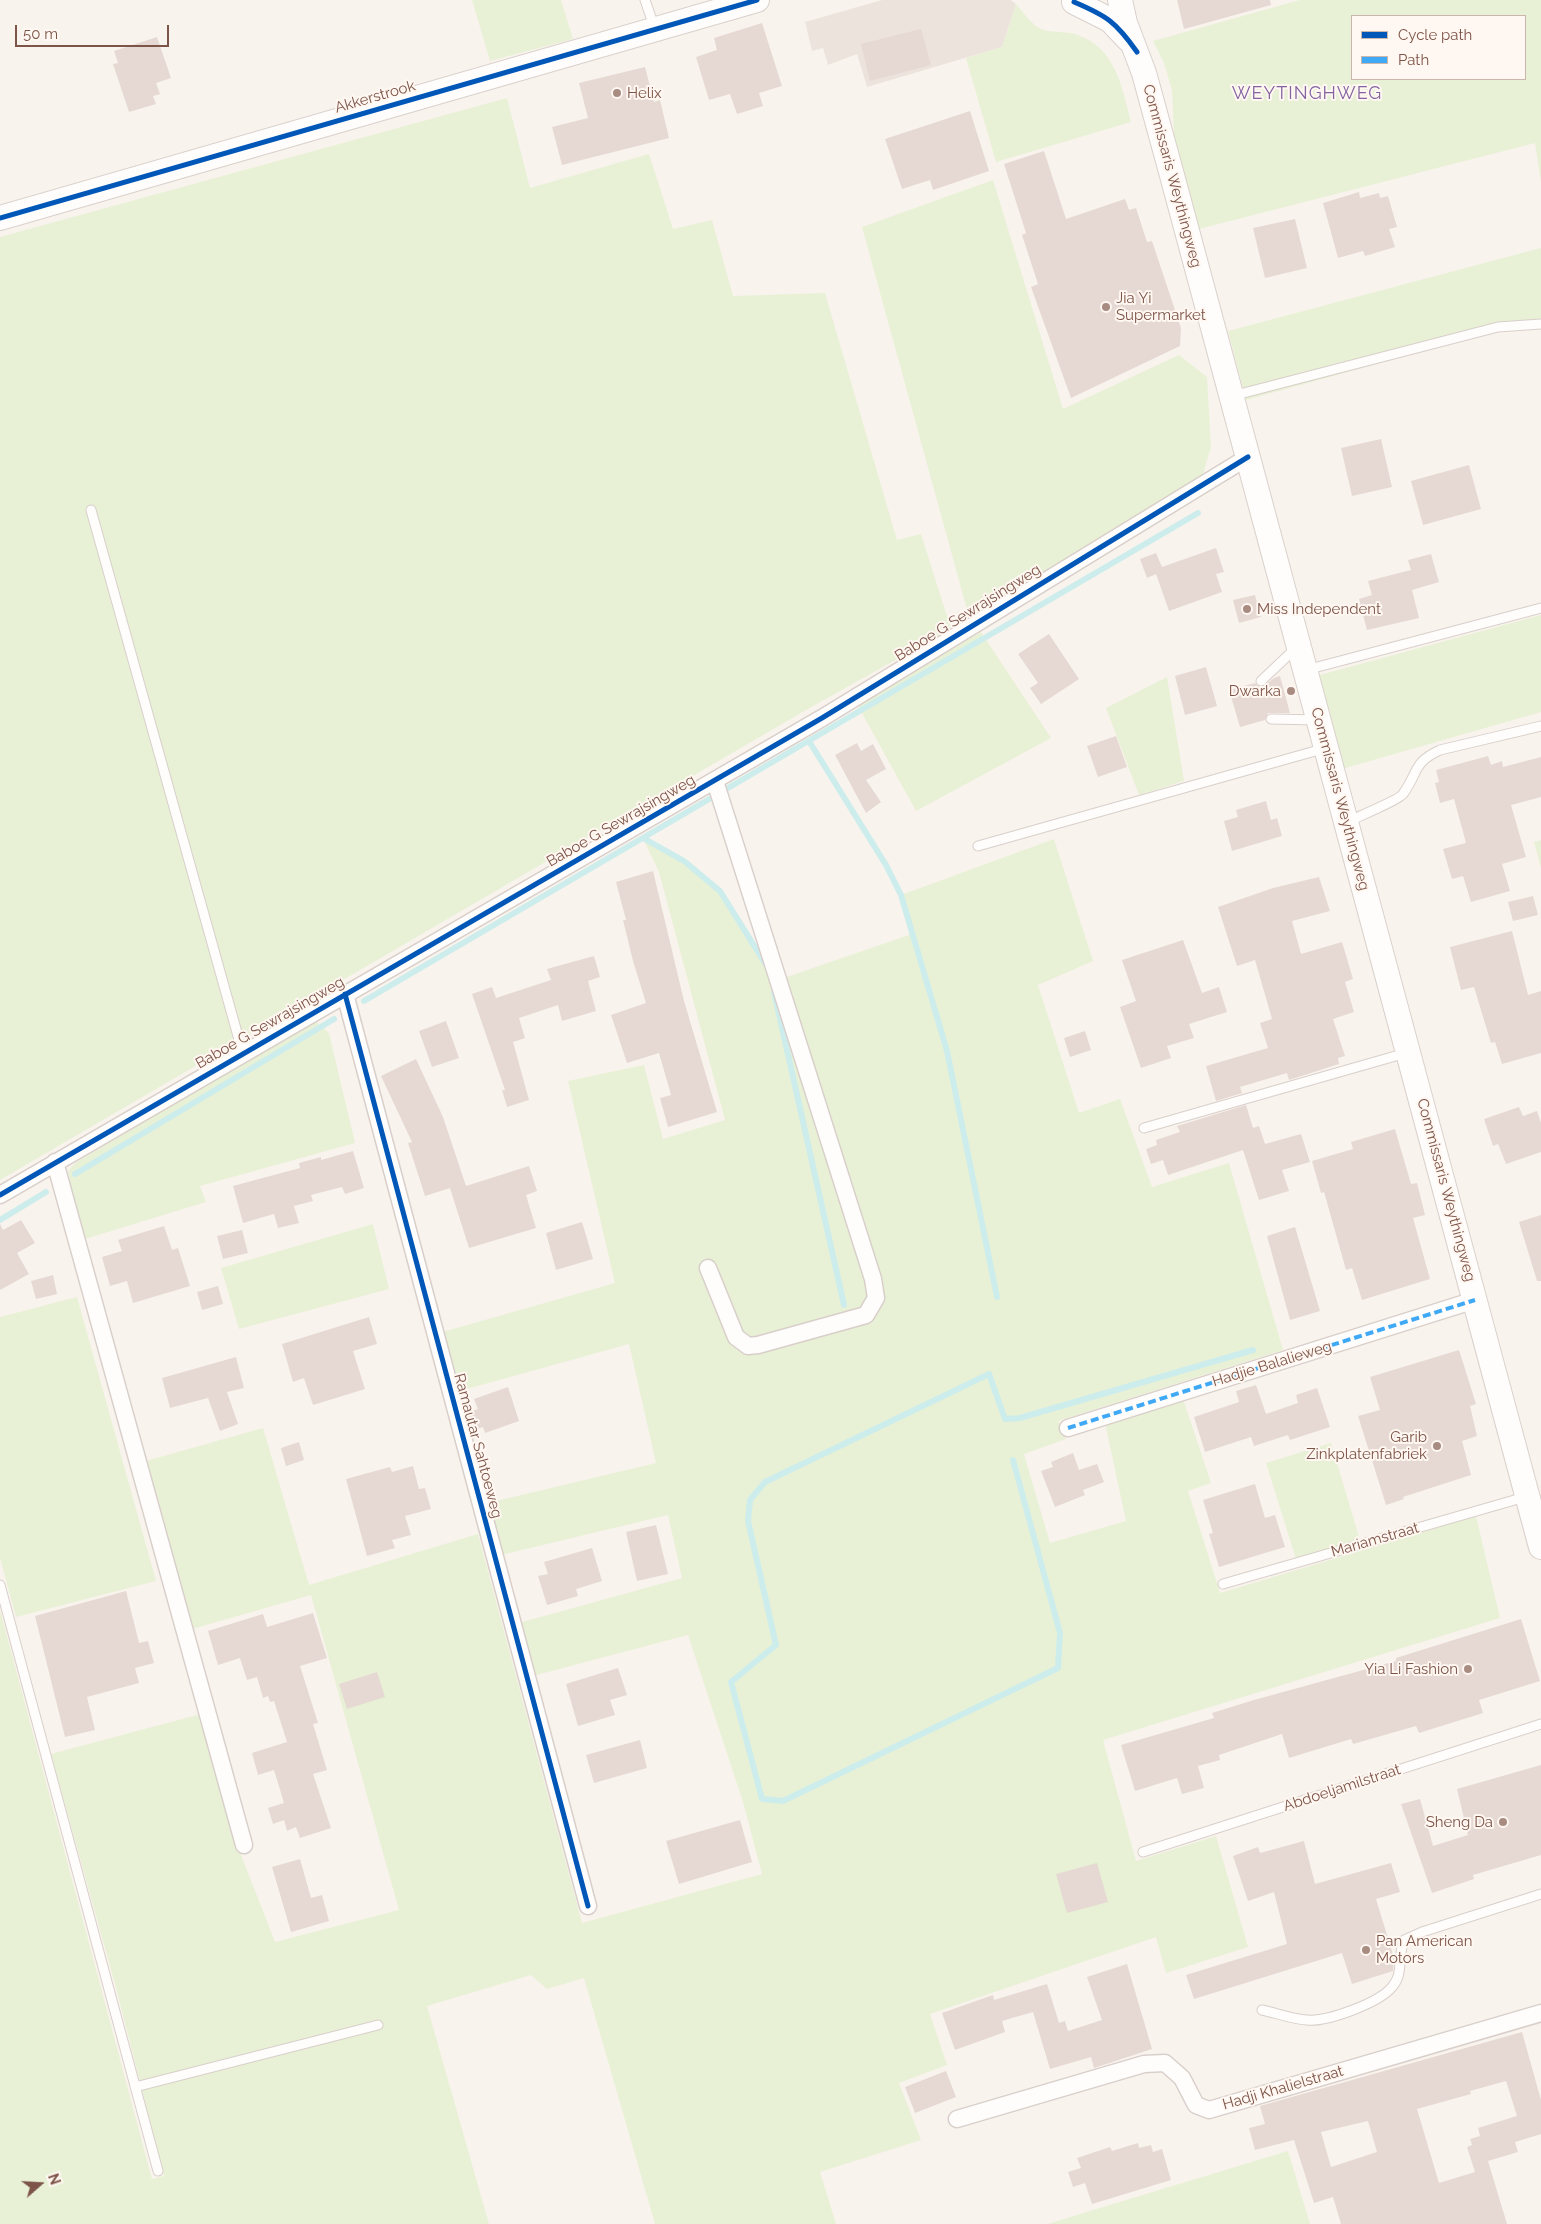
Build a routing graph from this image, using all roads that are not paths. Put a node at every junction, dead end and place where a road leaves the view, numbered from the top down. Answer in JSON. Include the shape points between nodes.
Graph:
{"nodes":[{"id":1,"x":645,"y":0,"type":"edge"},
{"id":2,"x":757,"y":0,"type":"edge"},
{"id":3,"x":1072,"y":0,"type":"edge"},
{"id":4,"x":1120,"y":0,"type":"edge"},
{"id":5,"x":655,"y":29,"type":"junction"},
{"id":6,"x":1137,"y":52,"type":"junction"},
{"id":7,"x":0,"y":218,"type":"edge"},
{"id":8,"x":1541,"y":324,"type":"edge"},
{"id":9,"x":1232,"y":396,"type":"junction"},
{"id":10,"x":1248,"y":457,"type":"junction"},
{"id":11,"x":92,"y":510,"type":"dead end"},
{"id":12,"x":1541,"y":608,"type":"edge"},
{"id":13,"x":1299,"y":645,"type":"junction"},
{"id":14,"x":1306,"y":670,"type":"junction"},
{"id":15,"x":1261,"y":681,"type":"dead end"},
{"id":16,"x":1271,"y":719,"type":"dead end"},
{"id":17,"x":1319,"y":720,"type":"junction"},
{"id":18,"x":1541,"y":726,"type":"edge"},
{"id":19,"x":1326,"y":748,"type":"junction"},
{"id":20,"x":715,"y":780,"type":"junction"},
{"id":21,"x":1347,"y":822,"type":"junction"},
{"id":22,"x":978,"y":846,"type":"dead end"},
{"id":23,"x":344,"y":994,"type":"junction"},
{"id":24,"x":1408,"y":1052,"type":"junction"},
{"id":25,"x":242,"y":1054,"type":"junction"},
{"id":26,"x":1144,"y":1128,"type":"dead end"},
{"id":27,"x":55,"y":1162,"type":"junction"},
{"id":28,"x":0,"y":1195,"type":"edge"},
{"id":29,"x":708,"y":1268,"type":"dead end"},
{"id":30,"x":1475,"y":1300,"type":"junction"},
{"id":31,"x":1068,"y":1428,"type":"dead end"},
{"id":32,"x":1528,"y":1496,"type":"junction"},
{"id":33,"x":1541,"y":1547,"type":"edge"},
{"id":34,"x":1222,"y":1584,"type":"dead end"},
{"id":35,"x":0,"y":1585,"type":"edge"},
{"id":36,"x":1541,"y":1724,"type":"edge"},
{"id":37,"x":244,"y":1845,"type":"dead end"},
{"id":38,"x":1143,"y":1852,"type":"dead end"},
{"id":39,"x":1541,"y":1894,"type":"edge"},
{"id":40,"x":588,"y":1906,"type":"dead end"},
{"id":41,"x":1262,"y":2010,"type":"dead end"},
{"id":42,"x":1541,"y":2013,"type":"edge"},
{"id":43,"x":378,"y":2026,"type":"dead end"},
{"id":44,"x":135,"y":2088,"type":"junction"},
{"id":45,"x":957,"y":2119,"type":"dead end"},
{"id":46,"x":158,"y":2171,"type":"dead end"}],
"edges":[{"from":1,"to":5,"type":"lane"},
{"from":2,"to":5,"type":"main road","name":"Akkerstrook"},
{"from":3,"to":6,"type":"main road","name":"Commissaris Weythingweg","via":[[1110,20]]},
{"from":4,"to":6,"type":"main road","name":"Commissaris Weythingweg"},
{"from":5,"to":7,"type":"main road","name":"Akkerstrook"},
{"from":6,"to":9,"type":"main road","name":"Commissaris Weythingweg"},
{"from":8,"to":9,"type":"lane","via":[[1498,327]]},
{"from":9,"to":10,"type":"main road","name":"Commissaris Weythingweg"},
{"from":10,"to":13,"type":"main road","name":"Commissaris Weythingweg"},
{"from":10,"to":20,"type":"street","name":"Baboe G Sewrajsingweg"},
{"from":11,"to":25,"type":"lane"},
{"from":12,"to":14,"type":"lane"},
{"from":13,"to":14,"type":"main road","name":"Commissaris Weythingweg"},
{"from":13,"to":15,"type":"lane"},
{"from":14,"to":17,"type":"main road","name":"Commissaris Weythingweg"},
{"from":16,"to":17,"type":"lane"},
{"from":17,"to":19,"type":"main road","name":"Commissaris Weythingweg"},
{"from":18,"to":21,"type":"lane","via":[[1428,755],[1416,766],[1403,795]]},
{"from":19,"to":21,"type":"main road","name":"Commissaris Weythingweg"},
{"from":19,"to":22,"type":"lane"},
{"from":20,"to":23,"type":"street","name":"Baboe G Sewrajsingweg"},
{"from":20,"to":29,"type":"street","via":[[873,1279],[876,1298],[866,1315],[748,1346],[736,1337]]},
{"from":21,"to":24,"type":"main road","name":"Commissaris Weythingweg"},
{"from":23,"to":25,"type":"street","name":"Baboe G Sewrajsingweg"},
{"from":23,"to":40,"type":"street","name":"Ramautar Sahtoeweg"},
{"from":24,"to":26,"type":"lane"},
{"from":24,"to":30,"type":"main road","name":"Commissaris Weythingweg"},
{"from":25,"to":27,"type":"street","name":"Baboe G Sewrajsingweg"},
{"from":27,"to":28,"type":"street","name":"Baboe G Sewrajsingweg"},
{"from":27,"to":37,"type":"street"},
{"from":30,"to":31,"type":"street","name":"Hadjie Balalieweg"},
{"from":30,"to":32,"type":"main road","name":"Commissaris Weythingweg"},
{"from":32,"to":33,"type":"main road","name":"Commissaris Weythingweg"},
{"from":32,"to":34,"type":"lane","name":"Mariamstraat"},
{"from":35,"to":44,"type":"lane"},
{"from":36,"to":38,"type":"lane","name":"Abdoeljamilstraat"},
{"from":39,"to":41,"type":"lane","via":[[1404,1940],[1398,1953],[1400,1972],[1392,1987],[1373,2003],[1324,2020],[1306,2020]]},
{"from":42,"to":45,"type":"street","name":"Hadji Khalielstraat","via":[[1209,2110],[1196,2105],[1182,2078],[1165,2063],[1144,2064]]},
{"from":43,"to":44,"type":"lane"},
{"from":44,"to":46,"type":"lane"}]}
